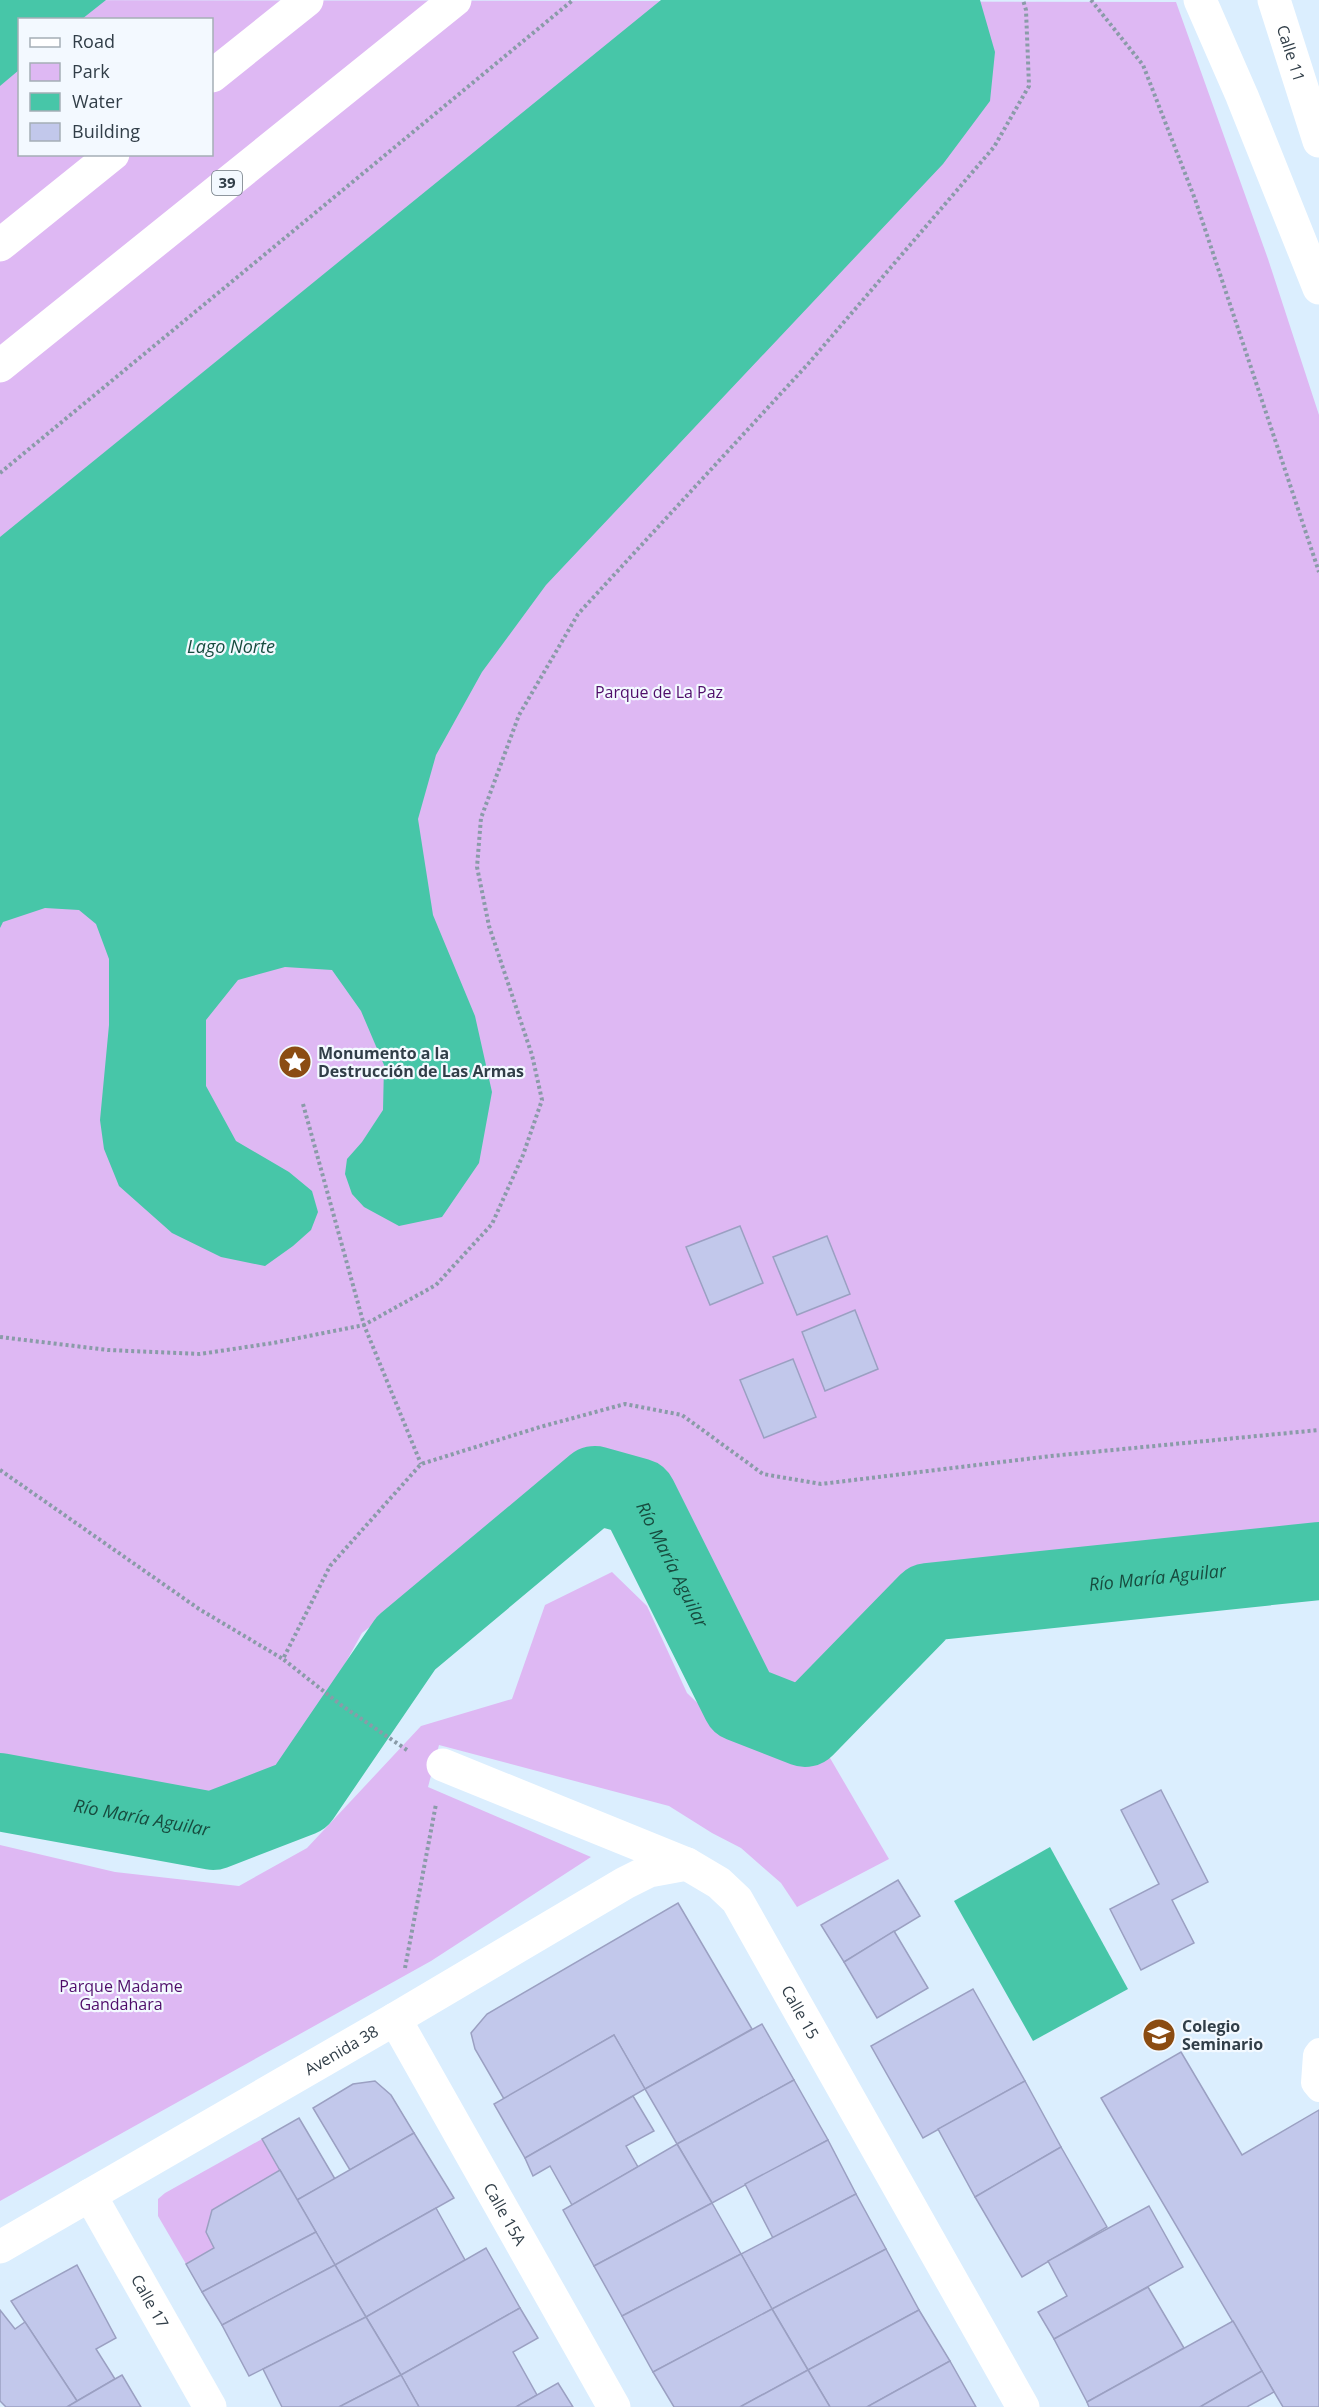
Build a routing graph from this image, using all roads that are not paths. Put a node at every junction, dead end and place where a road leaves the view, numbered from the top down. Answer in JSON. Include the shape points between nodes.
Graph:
{"nodes":[{"id":1,"x":307,"y":0,"type":"edge"},
{"id":2,"x":455,"y":0,"type":"edge"},
{"id":3,"x":1200,"y":0,"type":"edge"},
{"id":4,"x":1274,"y":0,"type":"edge"},
{"id":5,"x":213,"y":75,"type":"edge"},
{"id":6,"x":1319,"y":141,"type":"edge"},
{"id":7,"x":111,"y":156,"type":"edge"},
{"id":8,"x":0,"y":245,"type":"edge"},
{"id":9,"x":1319,"y":288,"type":"edge"},
{"id":10,"x":0,"y":366,"type":"edge"},
{"id":11,"x":443,"y":1765,"type":"road end"},
{"id":12,"x":687,"y":1864,"type":"junction"},
{"id":13,"x":395,"y":2019,"type":"junction"},
{"id":14,"x":1319,"y":2050,"type":"edge"},
{"id":15,"x":1319,"y":2089,"type":"edge"},
{"id":16,"x":90,"y":2195,"type":"junction"},
{"id":17,"x":0,"y":2247,"type":"edge"},
{"id":18,"x":210,"y":2407,"type":"edge"},
{"id":19,"x":614,"y":2407,"type":"edge"},
{"id":20,"x":1023,"y":2407,"type":"edge"}],
"edges":[{"from":1,"to":5,"type":"main road"},
{"from":2,"to":10,"type":"main road","number":"39"},
{"from":3,"to":9,"type":"main road"},
{"from":4,"to":6,"type":"main road","name":"Calle 11"},
{"from":7,"to":8,"type":"main road"},
{"from":11,"to":12,"type":"main road","name":"Calle 15"},
{"from":12,"to":13,"type":"main road","name":"Avenida 38","via":[[649,1871],[625,1883]]},
{"from":12,"to":20,"type":"main road","name":"Calle 15","via":[[719,1882],[737,1900]]},
{"from":13,"to":16,"type":"main road","name":"Avenida 38"},
{"from":13,"to":19,"type":"main road","name":"Calle 15A"},
{"from":14,"to":15,"type":"lane","via":[[1314,2083]]},
{"from":16,"to":17,"type":"main road","name":"Avenida 38"},
{"from":16,"to":18,"type":"main road","name":"Calle 17"}]}
